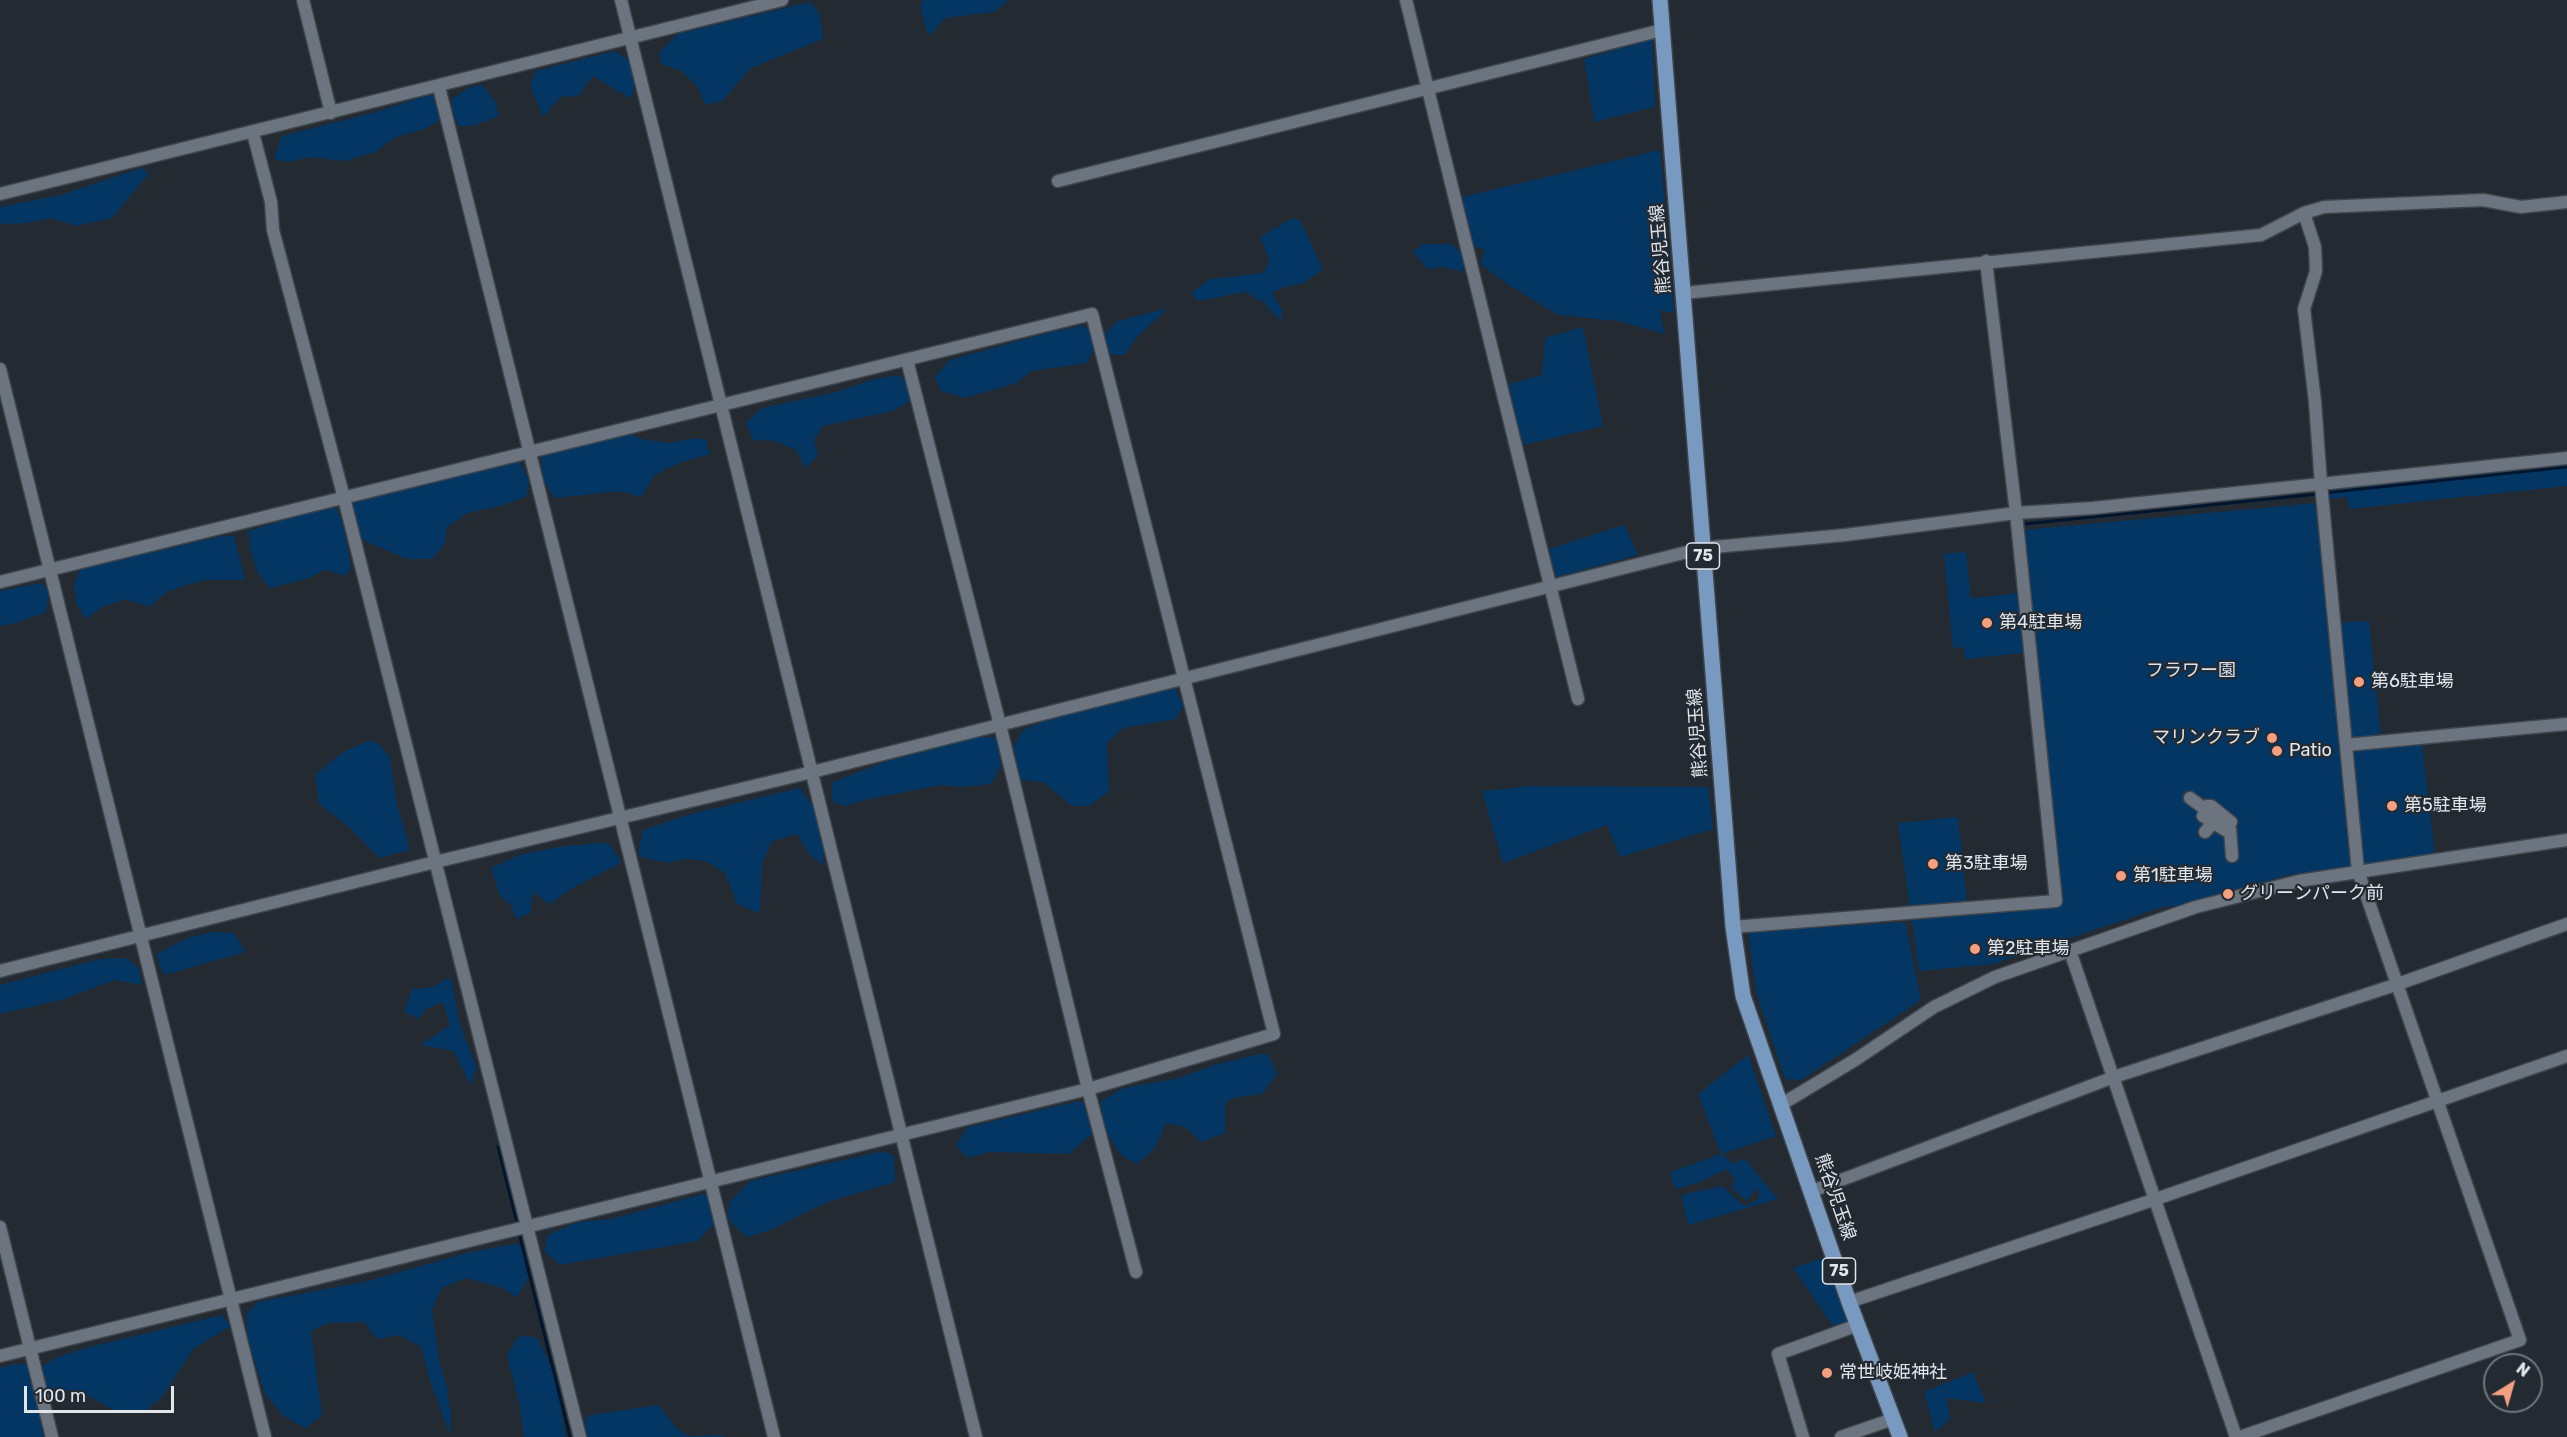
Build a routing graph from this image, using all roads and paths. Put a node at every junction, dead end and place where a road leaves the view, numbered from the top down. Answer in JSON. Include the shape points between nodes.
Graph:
{"nodes":[{"id":1,"x":303,"y":0,"type":"edge"},
{"id":2,"x":621,"y":0,"type":"edge"},
{"id":3,"x":782,"y":0,"type":"edge"},
{"id":4,"x":1406,"y":0,"type":"edge"},
{"id":5,"x":1660,"y":0,"type":"edge"},
{"id":6,"x":1662,"y":30,"type":"junction"},
{"id":7,"x":630,"y":38,"type":"junction"},
{"id":8,"x":439,"y":87,"type":"junction"},
{"id":9,"x":1429,"y":88,"type":"junction"},
{"id":10,"x":331,"y":113,"type":"junction"},
{"id":11,"x":253,"y":133,"type":"junction"},
{"id":12,"x":1058,"y":181,"type":"dead end"},
{"id":13,"x":0,"y":194,"type":"edge"},
{"id":14,"x":2567,"y":202,"type":"edge"},
{"id":15,"x":2304,"y":213,"type":"junction"},
{"id":16,"x":1986,"y":261,"type":"junction"},
{"id":17,"x":1684,"y":293,"type":"junction"},
{"id":18,"x":907,"y":360,"type":"junction"},
{"id":19,"x":0,"y":369,"type":"edge"},
{"id":20,"x":721,"y":406,"type":"junction"},
{"id":21,"x":530,"y":453,"type":"junction"},
{"id":22,"x":2567,"y":458,"type":"edge"},
{"id":23,"x":2321,"y":484,"type":"junction"},
{"id":24,"x":345,"y":498,"type":"junction"},
{"id":25,"x":2016,"y":513,"type":"junction"},
{"id":26,"x":1703,"y":548,"type":"junction"},
{"id":27,"x":50,"y":570,"type":"junction"},
{"id":28,"x":0,"y":582,"type":"edge"},
{"id":29,"x":1550,"y":587,"type":"junction"},
{"id":30,"x":1183,"y":679,"type":"junction"},
{"id":31,"x":1578,"y":699,"type":"dead end"},
{"id":32,"x":2567,"y":724,"type":"edge"},
{"id":33,"x":1000,"y":725,"type":"junction"},
{"id":34,"x":2346,"y":745,"type":"junction"},
{"id":35,"x":812,"y":772,"type":"junction"},
{"id":36,"x":2190,"y":798,"type":"dead end"},
{"id":37,"x":2205,"y":809,"type":"junction"},
{"id":38,"x":621,"y":818,"type":"junction"},
{"id":39,"x":2227,"y":827,"type":"junction"},
{"id":40,"x":2567,"y":840,"type":"edge"},
{"id":41,"x":2232,"y":856,"type":"dead end"},
{"id":42,"x":435,"y":862,"type":"junction"},
{"id":43,"x":2358,"y":871,"type":"junction"},
{"id":44,"x":2567,"y":924,"type":"edge"},
{"id":45,"x":1733,"y":927,"type":"junction"},
{"id":46,"x":141,"y":937,"type":"junction"},
{"id":47,"x":2070,"y":951,"type":"junction"},
{"id":48,"x":0,"y":971,"type":"edge"},
{"id":49,"x":2398,"y":984,"type":"junction"},
{"id":50,"x":2567,"y":1056,"type":"edge"},
{"id":51,"x":2114,"y":1077,"type":"junction"},
{"id":52,"x":1088,"y":1089,"type":"junction"},
{"id":53,"x":2439,"y":1101,"type":"junction"},
{"id":54,"x":1782,"y":1104,"type":"junction"},
{"id":55,"x":901,"y":1137,"type":"junction"},
{"id":56,"x":711,"y":1181,"type":"junction"},
{"id":57,"x":1812,"y":1191,"type":"junction"},
{"id":58,"x":2156,"y":1199,"type":"junction"},
{"id":59,"x":527,"y":1226,"type":"junction"},
{"id":60,"x":0,"y":1227,"type":"edge"},
{"id":61,"x":1136,"y":1272,"type":"dead end"},
{"id":62,"x":231,"y":1300,"type":"junction"},
{"id":63,"x":1850,"y":1302,"type":"junction"},
{"id":64,"x":1858,"y":1325,"type":"junction"},
{"id":65,"x":31,"y":1348,"type":"junction"},
{"id":66,"x":0,"y":1356,"type":"edge"},
{"id":67,"x":1893,"y":1419,"type":"junction"},
{"id":68,"x":52,"y":1437,"type":"edge"},
{"id":69,"x":265,"y":1437,"type":"edge"},
{"id":70,"x":580,"y":1437,"type":"edge"},
{"id":71,"x":774,"y":1437,"type":"edge"},
{"id":72,"x":976,"y":1437,"type":"edge"},
{"id":73,"x":1803,"y":1437,"type":"edge"},
{"id":74,"x":1841,"y":1437,"type":"edge"},
{"id":75,"x":1900,"y":1437,"type":"edge"},
{"id":76,"x":2238,"y":1437,"type":"edge"}],
"edges":[{"from":1,"to":10,"type":"street"},
{"from":2,"to":7,"type":"street"},
{"from":3,"to":7,"type":"street"},
{"from":4,"to":9,"type":"street"},
{"from":5,"to":6,"type":"main road","name":"熊谷児玉線","number":"75"},
{"from":6,"to":9,"type":"street"},
{"from":6,"to":17,"type":"main road","name":"熊谷児玉線","number":"75"},
{"from":7,"to":8,"type":"street"},
{"from":7,"to":20,"type":"street"},
{"from":8,"to":10,"type":"street"},
{"from":8,"to":21,"type":"street"},
{"from":9,"to":12,"type":"street"},
{"from":9,"to":29,"type":"street"},
{"from":10,"to":11,"type":"street"},
{"from":11,"to":13,"type":"street"},
{"from":11,"to":24,"type":"street","via":[[272,202],[273,230]]},
{"from":14,"to":15,"type":"street","via":[[2521,207],[2483,200],[2435,201],[2324,207]]},
{"from":15,"to":16,"type":"street","via":[[2261,235]]},
{"from":15,"to":23,"type":"street","via":[[2315,247],[2316,271],[2304,309]]},
{"from":16,"to":17,"type":"street"},
{"from":16,"to":25,"type":"street"},
{"from":17,"to":26,"type":"main road","name":"熊谷児玉線","number":"75"},
{"from":18,"to":20,"type":"street"},
{"from":18,"to":30,"type":"street","via":[[1092,314]]},
{"from":18,"to":33,"type":"street"},
{"from":19,"to":27,"type":"street"},
{"from":20,"to":21,"type":"street"},
{"from":20,"to":35,"type":"street"},
{"from":21,"to":24,"type":"street"},
{"from":21,"to":38,"type":"street"},
{"from":22,"to":23,"type":"street"},
{"from":23,"to":25,"type":"street"},
{"from":23,"to":34,"type":"street"},
{"from":24,"to":27,"type":"street"},
{"from":24,"to":42,"type":"street"},
{"from":25,"to":26,"type":"street"},
{"from":25,"to":45,"type":"street","via":[[2056,901]]},
{"from":26,"to":29,"type":"street"},
{"from":26,"to":45,"type":"main road","name":"熊谷児玉線","number":"75"},
{"from":27,"to":28,"type":"street"},
{"from":27,"to":46,"type":"street"},
{"from":29,"to":30,"type":"street"},
{"from":29,"to":31,"type":"street"},
{"from":30,"to":33,"type":"street"},
{"from":30,"to":52,"type":"street","via":[[1274,1034]]},
{"from":32,"to":34,"type":"street"},
{"from":33,"to":35,"type":"street"},
{"from":33,"to":52,"type":"street"},
{"from":34,"to":43,"type":"street"},
{"from":35,"to":38,"type":"street"},
{"from":35,"to":55,"type":"street"},
{"from":36,"to":37,"type":"street"},
{"from":37,"to":39,"type":"street","via":[[2211,806],[2231,822]]},
{"from":37,"to":39,"type":"street","via":[[2203,816],[2209,828]]},
{"from":38,"to":42,"type":"street"},
{"from":38,"to":56,"type":"street"},
{"from":39,"to":41,"type":"street"},
{"from":40,"to":43,"type":"street"},
{"from":42,"to":46,"type":"street"},
{"from":42,"to":59,"type":"street"},
{"from":43,"to":47,"type":"street","via":[[2210,903]]},
{"from":43,"to":49,"type":"street"},
{"from":44,"to":49,"type":"street"},
{"from":45,"to":54,"type":"main road","name":"熊谷児玉線","number":"75","via":[[1743,996]]},
{"from":46,"to":48,"type":"street"},
{"from":46,"to":62,"type":"street"},
{"from":47,"to":51,"type":"street"},
{"from":47,"to":54,"type":"street","via":[[1995,977],[1934,1007]]},
{"from":49,"to":51,"type":"street"},
{"from":49,"to":53,"type":"street"},
{"from":50,"to":53,"type":"street"},
{"from":51,"to":57,"type":"street"},
{"from":51,"to":58,"type":"street"},
{"from":52,"to":55,"type":"street"},
{"from":52,"to":61,"type":"street"},
{"from":53,"to":58,"type":"street"},
{"from":53,"to":76,"type":"street","via":[[2520,1340]]},
{"from":54,"to":57,"type":"main road","name":"熊谷児玉線","number":"75"},
{"from":55,"to":56,"type":"street"},
{"from":55,"to":72,"type":"street"},
{"from":56,"to":59,"type":"street"},
{"from":56,"to":71,"type":"street"},
{"from":57,"to":63,"type":"main road","name":"熊谷児玉線","number":"75"},
{"from":58,"to":63,"type":"street"},
{"from":58,"to":76,"type":"street"},
{"from":59,"to":62,"type":"street"},
{"from":59,"to":70,"type":"street"},
{"from":60,"to":65,"type":"street"},
{"from":62,"to":65,"type":"street"},
{"from":62,"to":69,"type":"street"},
{"from":63,"to":64,"type":"main road","name":"熊谷児玉線","number":"75"},
{"from":64,"to":67,"type":"main road","name":"熊谷児玉線","number":"75"},
{"from":64,"to":73,"type":"street","via":[[1778,1354]]},
{"from":65,"to":66,"type":"street"},
{"from":65,"to":68,"type":"street"},
{"from":67,"to":74,"type":"street"},
{"from":67,"to":75,"type":"main road","name":"熊谷児玉線","number":"75"}]}
